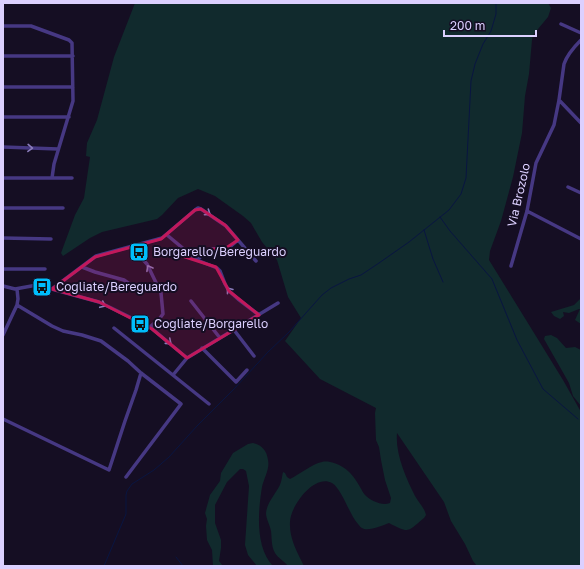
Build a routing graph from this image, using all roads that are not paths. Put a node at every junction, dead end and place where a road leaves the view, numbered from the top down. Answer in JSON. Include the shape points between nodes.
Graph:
{"nodes":[{"id":1,"x":561,"y":24,"type":"dead end"},
{"id":2,"x":3,"y":26,"type":"edge"},
{"id":3,"x":581,"y":34,"type":"edge"},
{"id":4,"x":581,"y":40,"type":"edge"},
{"id":5,"x":3,"y":56,"type":"edge"},
{"id":6,"x":73,"y":56,"type":"junction"},
{"id":7,"x":3,"y":87,"type":"edge"},
{"id":8,"x":73,"y":87,"type":"junction"},
{"id":9,"x":559,"y":100,"type":"junction"},
{"id":10,"x":3,"y":117,"type":"edge"},
{"id":11,"x":69,"y":117,"type":"junction"},
{"id":12,"x":581,"y":123,"type":"edge"},
{"id":13,"x":3,"y":147,"type":"edge"},
{"id":14,"x":58,"y":149,"type":"junction"},
{"id":15,"x":3,"y":178,"type":"edge"},
{"id":16,"x":52,"y":178,"type":"junction"},
{"id":17,"x":72,"y":178,"type":"dead end"},
{"id":18,"x":568,"y":187,"type":"dead end"},
{"id":19,"x":581,"y":192,"type":"edge"},
{"id":20,"x":3,"y":208,"type":"edge"},
{"id":21,"x":63,"y":208,"type":"dead end"},
{"id":22,"x":527,"y":211,"type":"junction"},
{"id":23,"x":166,"y":235,"type":"junction"},
{"id":24,"x":3,"y":238,"type":"edge"},
{"id":25,"x":51,"y":239,"type":"dead end"},
{"id":26,"x":581,"y":239,"type":"edge"},
{"id":27,"x":238,"y":240,"type":"junction"},
{"id":28,"x":131,"y":247,"type":"junction"},
{"id":29,"x":197,"y":260,"type":"junction"},
{"id":30,"x":256,"y":261,"type":"dead end"},
{"id":31,"x":511,"y":266,"type":"dead end"},
{"id":32,"x":82,"y":267,"type":"junction"},
{"id":33,"x":3,"y":268,"type":"edge"},
{"id":34,"x":45,"y":269,"type":"dead end"},
{"id":35,"x":3,"y":286,"type":"edge"},
{"id":36,"x":17,"y":289,"type":"junction"},
{"id":37,"x":52,"y":289,"type":"junction"},
{"id":38,"x":138,"y":290,"type":"dead end"},
{"id":39,"x":191,"y":301,"type":"dead end"},
{"id":40,"x":278,"y":303,"type":"dead end"},
{"id":41,"x":17,"y":305,"type":"junction"},
{"id":42,"x":259,"y":315,"type":"junction"},
{"id":43,"x":150,"y":327,"type":"junction"},
{"id":44,"x":114,"y":328,"type":"dead end"},
{"id":45,"x":234,"y":330,"type":"junction"},
{"id":46,"x":3,"y":335,"type":"edge"},
{"id":47,"x":220,"y":338,"type":"junction"},
{"id":48,"x":202,"y":348,"type":"junction"},
{"id":49,"x":254,"y":356,"type":"dead end"},
{"id":50,"x":187,"y":358,"type":"junction"},
{"id":51,"x":247,"y":370,"type":"dead end"},
{"id":52,"x":140,"y":373,"type":"junction"},
{"id":53,"x":172,"y":375,"type":"junction"},
{"id":54,"x":209,"y":404,"type":"dead end"},
{"id":55,"x":3,"y":419,"type":"edge"},
{"id":56,"x":126,"y":477,"type":"dead end"}],
"edges":[{"from":1,"to":3,"type":"street"},
{"from":2,"to":6,"type":"street","via":[[33,26],[70,40],[73,44]]},
{"from":4,"to":9,"type":"street","name":"Via Brozolo","via":[[565,59]]},
{"from":5,"to":6,"type":"street"},
{"from":6,"to":8,"type":"street"},
{"from":7,"to":8,"type":"street"},
{"from":8,"to":11,"type":"street"},
{"from":9,"to":12,"type":"street"},
{"from":9,"to":22,"type":"street","name":"Via Brozolo","via":[[554,125],[535,168]]},
{"from":10,"to":11,"type":"street"},
{"from":11,"to":14,"type":"street"},
{"from":13,"to":14,"type":"street","one_way":true},
{"from":14,"to":16,"type":"street"},
{"from":15,"to":16,"type":"street"},
{"from":16,"to":17,"type":"street"},
{"from":18,"to":19,"type":"street"},
{"from":20,"to":21,"type":"street"},
{"from":22,"to":26,"type":"street"},
{"from":22,"to":31,"type":"street","name":"Via Brozolo"},
{"from":23,"to":27,"type":"street","one_way":true,"via":[[200,208],[224,224]]},
{"from":23,"to":28,"type":"street"},
{"from":23,"to":29,"type":"street"},
{"from":24,"to":25,"type":"street"},
{"from":27,"to":29,"type":"street","via":[[228,248],[207,251]]},
{"from":27,"to":30,"type":"street"},
{"from":28,"to":32,"type":"street","via":[[97,256]]},
{"from":43,"to":28,"type":"street","one_way":true,"via":[[163,314],[161,293],[147,264]]},
{"from":42,"to":29,"type":"street","one_way":true,"via":[[230,291],[217,268]]},
{"from":32,"to":37,"type":"street"},
{"from":32,"to":38,"type":"street","via":[[124,280]]},
{"from":33,"to":34,"type":"street"},
{"from":35,"to":36,"type":"street"},
{"from":36,"to":37,"type":"street","via":[[35,284]]},
{"from":36,"to":41,"type":"street"},
{"from":37,"to":43,"type":"street","one_way":true,"via":[[99,302]]},
{"from":39,"to":47,"type":"street"},
{"from":40,"to":42,"type":"street"},
{"from":41,"to":46,"type":"street"},
{"from":41,"to":52,"type":"street","via":[[63,331],[101,341]]},
{"from":42,"to":45,"type":"street"},
{"from":43,"to":50,"type":"street","one_way":true},
{"from":44,"to":53,"type":"street"},
{"from":45,"to":47,"type":"street"},
{"from":45,"to":49,"type":"street"},
{"from":47,"to":48,"type":"street"},
{"from":48,"to":50,"type":"street"},
{"from":48,"to":51,"type":"street","via":[[236,382]]},
{"from":50,"to":53,"type":"street"},
{"from":52,"to":55,"type":"street","via":[[109,470]]},
{"from":52,"to":56,"type":"street","via":[[181,404]]},
{"from":53,"to":54,"type":"street"}]}
